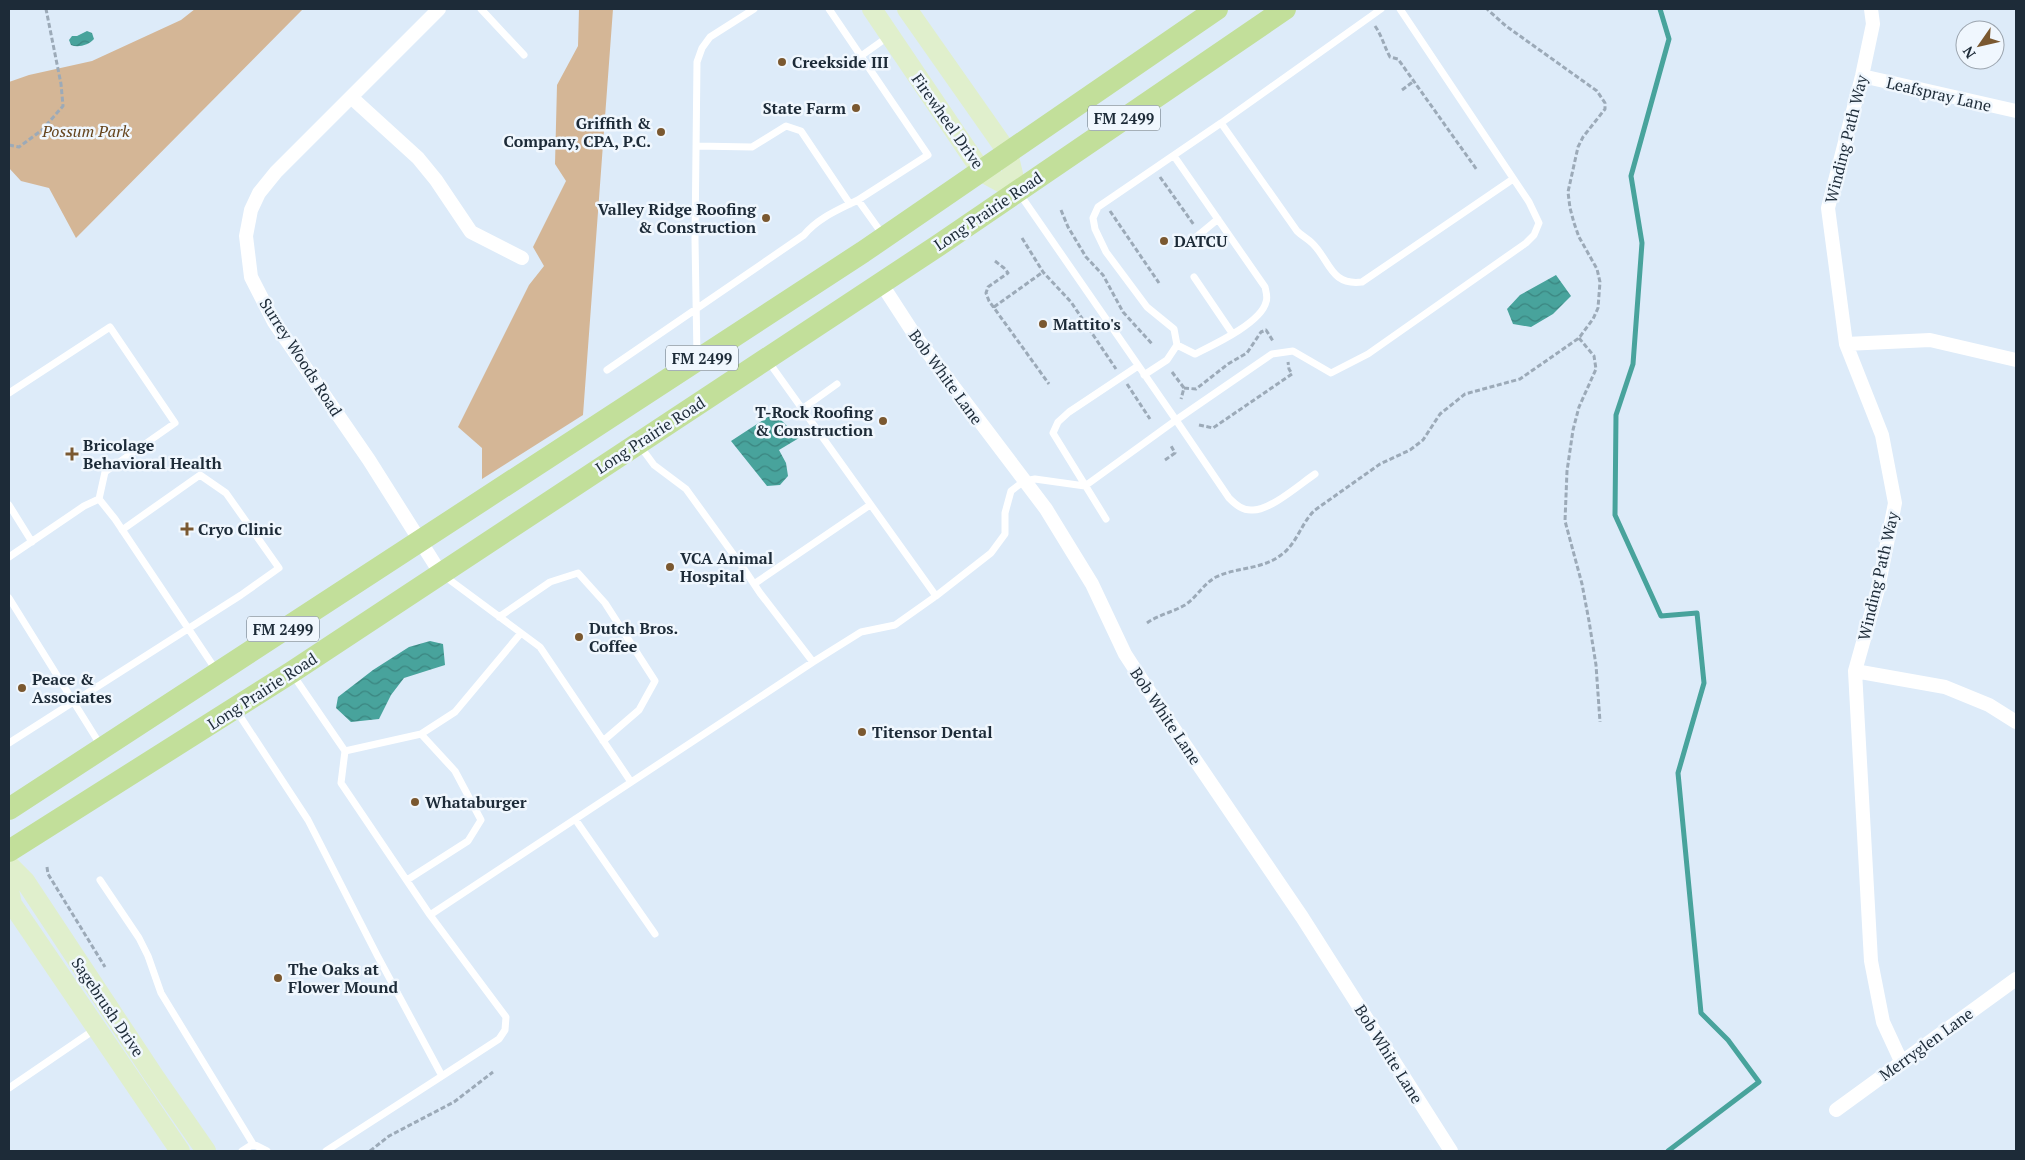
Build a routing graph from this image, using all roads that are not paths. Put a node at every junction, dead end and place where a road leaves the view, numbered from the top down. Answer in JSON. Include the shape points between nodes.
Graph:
{"nodes":[{"id":1,"x":439,"y":9,"type":"edge"},
{"id":2,"x":481,"y":9,"type":"edge"},
{"id":3,"x":754,"y":9,"type":"edge"},
{"id":4,"x":829,"y":9,"type":"edge"},
{"id":5,"x":872,"y":9,"type":"edge"},
{"id":6,"x":906,"y":9,"type":"edge"},
{"id":7,"x":1217,"y":9,"type":"edge"},
{"id":8,"x":1285,"y":9,"type":"edge"},
{"id":9,"x":1381,"y":9,"type":"edge"},
{"id":10,"x":1400,"y":9,"type":"edge"},
{"id":11,"x":1872,"y":9,"type":"edge"},
{"id":12,"x":890,"y":35,"type":"junction"},
{"id":13,"x":524,"y":55,"type":"dead end"},
{"id":14,"x":861,"y":56,"type":"junction"},
{"id":15,"x":1862,"y":76,"type":"junction"},
{"id":16,"x":351,"y":97,"type":"junction"},
{"id":17,"x":2016,"y":111,"type":"edge"},
{"id":18,"x":1221,"y":123,"type":"junction"},
{"id":19,"x":696,"y":146,"type":"junction"},
{"id":20,"x":1008,"y":153,"type":"junction"},
{"id":21,"x":1174,"y":156,"type":"junction"},
{"id":22,"x":982,"y":172,"type":"junction"},
{"id":23,"x":1513,"y":179,"type":"junction"},
{"id":24,"x":1017,"y":191,"type":"junction"},
{"id":25,"x":858,"y":200,"type":"junction"},
{"id":26,"x":850,"y":204,"type":"junction"},
{"id":27,"x":1218,"y":220,"type":"junction"},
{"id":28,"x":884,"y":238,"type":"junction"},
{"id":29,"x":1189,"y":243,"type":"dead end"},
{"id":30,"x":522,"y":258,"type":"dead end"},
{"id":31,"x":1194,"y":277,"type":"dead end"},
{"id":32,"x":881,"y":283,"type":"junction"},
{"id":33,"x":696,"y":310,"type":"junction"},
{"id":34,"x":1232,"y":334,"type":"junction"},
{"id":35,"x":1846,"y":344,"type":"junction"},
{"id":36,"x":1177,"y":346,"type":"junction"},
{"id":37,"x":766,"y":359,"type":"junction"},
{"id":38,"x":2016,"y":360,"type":"edge"},
{"id":39,"x":697,"y":362,"type":"junction"},
{"id":40,"x":1138,"y":366,"type":"junction"},
{"id":41,"x":606,"y":370,"type":"dead end"},
{"id":42,"x":1144,"y":375,"type":"junction"},
{"id":43,"x":837,"y":384,"type":"dead end"},
{"id":44,"x":9,"y":393,"type":"edge"},
{"id":45,"x":802,"y":408,"type":"junction"},
{"id":46,"x":1176,"y":420,"type":"junction"},
{"id":47,"x":638,"y":443,"type":"junction"},
{"id":48,"x":1315,"y":474,"type":"dead end"},
{"id":49,"x":1024,"y":481,"type":"junction"},
{"id":50,"x":1085,"y":486,"type":"junction"},
{"id":51,"x":99,"y":500,"type":"junction"},
{"id":52,"x":870,"y":504,"type":"junction"},
{"id":53,"x":9,"y":505,"type":"edge"},
{"id":54,"x":1106,"y":519,"type":"dead end"},
{"id":55,"x":122,"y":530,"type":"junction"},
{"id":56,"x":420,"y":540,"type":"junction"},
{"id":57,"x":32,"y":542,"type":"junction"},
{"id":58,"x":9,"y":557,"type":"edge"},
{"id":59,"x":441,"y":574,"type":"junction"},
{"id":60,"x":754,"y":584,"type":"junction"},
{"id":61,"x":936,"y":596,"type":"junction"},
{"id":62,"x":9,"y":598,"type":"edge"},
{"id":63,"x":499,"y":617,"type":"junction"},
{"id":64,"x":189,"y":629,"type":"junction"},
{"id":65,"x":521,"y":633,"type":"junction"},
{"id":66,"x":813,"y":662,"type":"junction"},
{"id":67,"x":1855,"y":671,"type":"junction"},
{"id":68,"x":217,"y":672,"type":"junction"},
{"id":69,"x":292,"y":672,"type":"junction"},
{"id":70,"x":74,"y":701,"type":"junction"},
{"id":71,"x":236,"y":710,"type":"junction"},
{"id":72,"x":2016,"y":722,"type":"edge"},
{"id":73,"x":422,"y":734,"type":"junction"},
{"id":74,"x":603,"y":741,"type":"junction"},
{"id":75,"x":9,"y":743,"type":"edge"},
{"id":76,"x":102,"y":747,"type":"junction"},
{"id":77,"x":345,"y":751,"type":"junction"},
{"id":78,"x":631,"y":782,"type":"junction"},
{"id":79,"x":9,"y":809,"type":"edge"},
{"id":80,"x":575,"y":819,"type":"junction"},
{"id":81,"x":9,"y":851,"type":"edge"},
{"id":82,"x":9,"y":865,"type":"edge"},
{"id":83,"x":100,"y":880,"type":"dead end"},
{"id":84,"x":407,"y":880,"type":"junction"},
{"id":85,"x":9,"y":890,"type":"edge"},
{"id":86,"x":430,"y":915,"type":"junction"},
{"id":87,"x":655,"y":934,"type":"dead end"},
{"id":88,"x":2016,"y":979,"type":"edge"},
{"id":89,"x":97,"y":1029,"type":"junction"},
{"id":90,"x":1902,"y":1061,"type":"junction"},
{"id":91,"x":154,"y":1076,"type":"junction"},
{"id":92,"x":442,"y":1076,"type":"junction"},
{"id":93,"x":10,"y":1085,"type":"edge"},
{"id":94,"x":1836,"y":1110,"type":"dead end"},
{"id":95,"x":253,"y":1144,"type":"junction"},
{"id":96,"x":180,"y":1151,"type":"edge"},
{"id":97,"x":206,"y":1151,"type":"edge"},
{"id":98,"x":242,"y":1151,"type":"edge"},
{"id":99,"x":267,"y":1151,"type":"edge"},
{"id":100,"x":326,"y":1151,"type":"edge"},
{"id":101,"x":1451,"y":1151,"type":"edge"}],
"edges":[{"from":1,"to":16,"type":"street","name":"Surrey Woods Road"},
{"from":2,"to":13,"type":"lane"},
{"from":3,"to":19,"type":"lane","via":[[710,37],[702,48],[697,62]]},
{"from":4,"to":14,"type":"lane"},
{"from":5,"to":12,"type":"street","name":"Firewheel Drive"},
{"from":6,"to":20,"type":"street","name":"Firewheel Drive"},
{"from":7,"to":20,"type":"main road","number":"FM 2499"},
{"from":8,"to":24,"type":"main road","name":"Long Prairie Road","number":"FM 2499"},
{"from":9,"to":18,"type":"lane"},
{"from":10,"to":23,"type":"lane"},
{"from":11,"to":15,"type":"street","name":"Winding Path Way","via":[[1873,24]]},
{"from":12,"to":14,"type":"lane"},
{"from":12,"to":22,"type":"street","name":"Firewheel Drive"},
{"from":14,"to":25,"type":"lane","via":[[928,155]]},
{"from":15,"to":17,"type":"street","name":"Leafspray Lane"},
{"from":15,"to":35,"type":"street","name":"Winding Path Way","via":[[1828,208]]},
{"from":16,"to":30,"type":"street","via":[[418,158],[471,232]]},
{"from":16,"to":56,"type":"street","name":"Surrey Woods Road","via":[[259,193],[251,210],[246,236],[251,278],[274,322]]},
{"from":18,"to":21,"type":"lane"},
{"from":18,"to":23,"type":"lane","via":[[1297,231],[1312,243],[1335,275],[1348,283],[1362,282]]},
{"from":19,"to":26,"type":"lane","via":[[752,147],[786,126],[801,131]]},
{"from":19,"to":33,"type":"lane"},
{"from":20,"to":22,"type":"main road","number":"FM 2499"},
{"from":20,"to":24,"type":"street","name":"Firewheel Drive"},
{"from":21,"to":27,"type":"lane"},
{"from":21,"to":36,"type":"lane","via":[[1098,207],[1093,218],[1106,252],[1147,307],[1174,329]]},
{"from":22,"to":24,"type":"street","name":"Firewheel Drive"},
{"from":22,"to":28,"type":"main road","number":"FM 2499"},
{"from":23,"to":46,"type":"lane","via":[[1539,223],[1526,243],[1368,354],[1331,372],[1293,352],[1272,354]]},
{"from":24,"to":32,"type":"main road","name":"Long Prairie Road","number":"FM 2499"},
{"from":24,"to":40,"type":"lane"},
{"from":25,"to":26,"type":"lane"},
{"from":25,"to":28,"type":"lane"},
{"from":26,"to":33,"type":"lane","via":[[814,224],[804,235]]},
{"from":27,"to":29,"type":"lane"},
{"from":27,"to":34,"type":"lane","via":[[1265,287],[1267,296],[1255,318]]},
{"from":28,"to":39,"type":"main road","number":"FM 2499"},
{"from":31,"to":34,"type":"lane"},
{"from":32,"to":37,"type":"main road","name":"Long Prairie Road","number":"FM 2499"},
{"from":32,"to":49,"type":"street","name":"Bob White Lane","via":[[916,337]]},
{"from":33,"to":39,"type":"lane"},
{"from":33,"to":41,"type":"lane"},
{"from":34,"to":36,"type":"lane","via":[[1195,354]]},
{"from":35,"to":38,"type":"street","via":[[1930,340]]},
{"from":35,"to":67,"type":"street","name":"Winding Path Way","via":[[1882,435],[1895,503],[1878,589]]},
{"from":36,"to":42,"type":"lane","via":[[1167,360]]},
{"from":37,"to":45,"type":"lane"},
{"from":37,"to":47,"type":"main road","name":"Long Prairie Road","number":"FM 2499"},
{"from":39,"to":56,"type":"main road","number":"FM 2499"},
{"from":40,"to":42,"type":"lane"},
{"from":40,"to":50,"type":"lane","via":[[1058,422],[1053,434]]},
{"from":42,"to":46,"type":"lane"},
{"from":43,"to":45,"type":"lane"},
{"from":44,"to":51,"type":"lane","via":[[110,327],[175,423],[105,472]]},
{"from":45,"to":52,"type":"lane"},
{"from":46,"to":48,"type":"lane","via":[[1229,498],[1238,506],[1252,510],[1265,508]]},
{"from":46,"to":50,"type":"lane"},
{"from":47,"to":59,"type":"main road","name":"Long Prairie Road","number":"FM 2499"},
{"from":47,"to":60,"type":"lane","via":[[654,465],[686,490]]},
{"from":49,"to":50,"type":"lane","via":[[1034,479]]},
{"from":49,"to":61,"type":"lane","via":[[1012,491],[1005,512],[1005,534],[991,553]]},
{"from":49,"to":101,"type":"street","name":"Bob White Lane","via":[[1092,584],[1130,662],[1302,917]]},
{"from":50,"to":54,"type":"lane"},
{"from":51,"to":55,"type":"lane"},
{"from":51,"to":57,"type":"lane","via":[[84,506]]},
{"from":52,"to":60,"type":"lane"},
{"from":52,"to":61,"type":"lane"},
{"from":53,"to":57,"type":"lane"},
{"from":55,"to":64,"type":"lane"},
{"from":55,"to":64,"type":"lane","via":[[200,475],[226,493],[279,568]]},
{"from":56,"to":59,"type":"street","name":"Surrey Woods Road"},
{"from":56,"to":68,"type":"main road","number":"FM 2499"},
{"from":57,"to":58,"type":"lane"},
{"from":59,"to":63,"type":"lane"},
{"from":59,"to":69,"type":"main road","name":"Long Prairie Road","number":"FM 2499"},
{"from":60,"to":66,"type":"lane"},
{"from":61,"to":66,"type":"lane","via":[[895,625],[861,632]]},
{"from":62,"to":70,"type":"lane"},
{"from":63,"to":65,"type":"lane"},
{"from":63,"to":74,"type":"lane","via":[[550,582],[578,573],[605,603],[654,681],[639,710]]},
{"from":64,"to":68,"type":"lane"},
{"from":64,"to":70,"type":"lane"},
{"from":65,"to":73,"type":"lane","via":[[455,712]]},
{"from":65,"to":74,"type":"lane","via":[[540,647]]},
{"from":66,"to":78,"type":"lane"},
{"from":67,"to":72,"type":"street","via":[[1945,687],[1989,705]]},
{"from":67,"to":90,"type":"street","name":"Winding Path Way","via":[[1871,961],[1883,1022]]},
{"from":68,"to":76,"type":"main road","number":"FM 2499"},
{"from":69,"to":71,"type":"main road","name":"Long Prairie Road","number":"FM 2499"},
{"from":69,"to":77,"type":"lane"},
{"from":70,"to":75,"type":"lane"},
{"from":70,"to":76,"type":"lane"},
{"from":71,"to":81,"type":"main road","name":"Long Prairie Road","number":"FM 2499"},
{"from":71,"to":92,"type":"lane","via":[[308,820]]},
{"from":73,"to":77,"type":"lane"},
{"from":73,"to":84,"type":"lane","via":[[455,771],[481,820],[468,841]]},
{"from":74,"to":78,"type":"lane"},
{"from":76,"to":79,"type":"main road","number":"FM 2499"},
{"from":77,"to":84,"type":"lane","via":[[341,783]]},
{"from":78,"to":80,"type":"lane"},
{"from":80,"to":86,"type":"lane"},
{"from":80,"to":87,"type":"lane"},
{"from":82,"to":91,"type":"street","name":"Sagebrush Drive","via":[[25,880]]},
{"from":83,"to":95,"type":"lane","via":[[139,938],[161,993]]},
{"from":84,"to":86,"type":"lane"},
{"from":85,"to":89,"type":"street","name":"Sagebrush Drive","via":[[12,904]]},
{"from":86,"to":92,"type":"lane","via":[[506,1018],[505,1030],[499,1039]]},
{"from":88,"to":90,"type":"street","name":"Merryglen Lane"},
{"from":89,"to":91,"type":"street","via":[[104,1024],[111,1028],[144,1071]]},
{"from":89,"to":93,"type":"lane"},
{"from":89,"to":96,"type":"street","name":"Sagebrush Drive"},
{"from":90,"to":94,"type":"street","name":"Merryglen Lane"},
{"from":91,"to":97,"type":"street","name":"Sagebrush Drive"},
{"from":92,"to":100,"type":"lane"},
{"from":95,"to":98,"type":"lane"},
{"from":95,"to":99,"type":"lane"}]}
